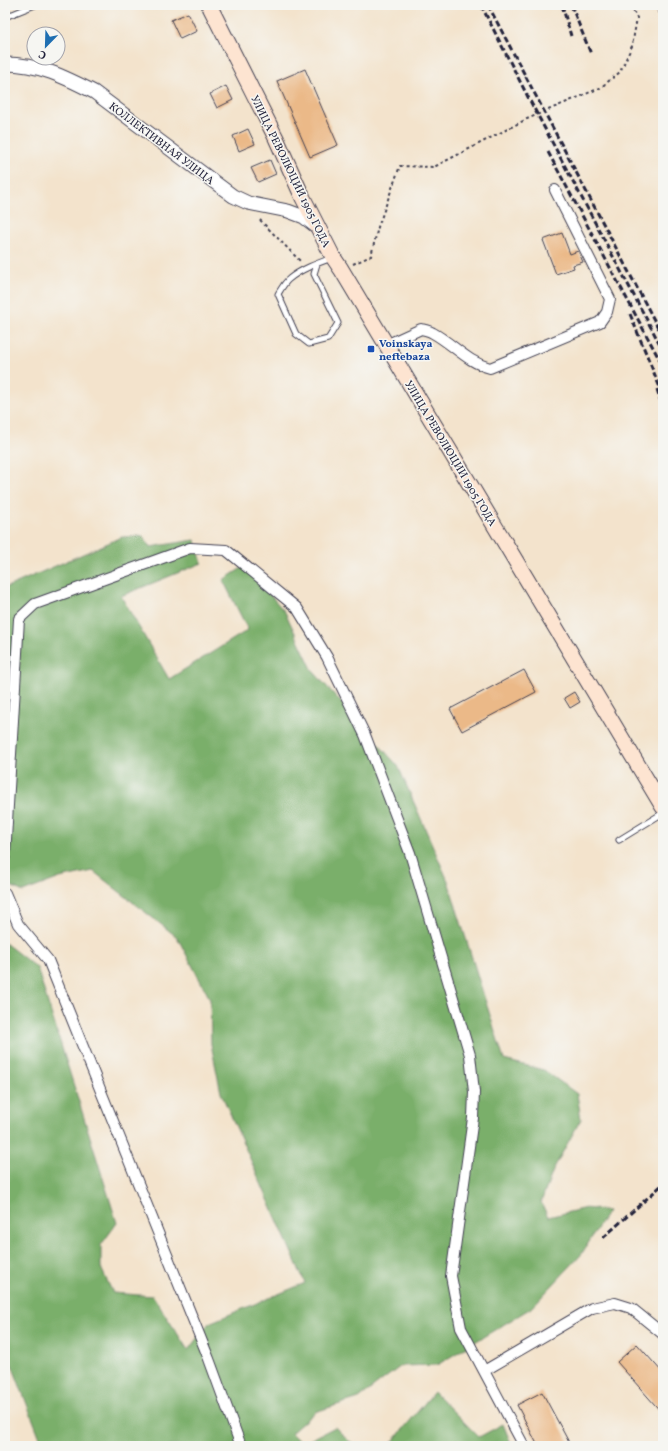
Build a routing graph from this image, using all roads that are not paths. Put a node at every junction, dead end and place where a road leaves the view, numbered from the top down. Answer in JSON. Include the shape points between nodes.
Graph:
{"nodes":[{"id":1,"x":35,"y":5,"type":"edge"},
{"id":2,"x":209,"y":5,"type":"edge"},
{"id":3,"x":5,"y":17,"type":"edge"},
{"id":4,"x":5,"y":64,"type":"edge"},
{"id":5,"x":555,"y":190,"type":"dead end"},
{"id":6,"x":303,"y":198,"type":"junction"},
{"id":7,"x":288,"y":211,"type":"junction"},
{"id":8,"x":318,"y":227,"type":"junction"},
{"id":9,"x":337,"y":263,"type":"junction"},
{"id":10,"x":317,"y":264,"type":"junction"},
{"id":11,"x":386,"y":345,"type":"junction"},
{"id":12,"x":663,"y":807,"type":"edge"},
{"id":13,"x":663,"y":812,"type":"edge"},
{"id":14,"x":619,"y":840,"type":"dead end"},
{"id":15,"x":5,"y":856,"type":"edge"},
{"id":16,"x":5,"y":893,"type":"edge"},
{"id":17,"x":663,"y":1334,"type":"edge"},
{"id":18,"x":484,"y":1371,"type":"junction"},
{"id":19,"x":241,"y":1446,"type":"edge"},
{"id":20,"x":524,"y":1446,"type":"edge"}],
"edges":[{"from":1,"to":3,"type":"lane"},
{"from":2,"to":6,"type":"main road","name":"УЛИЦА РЕВОЛЮЦИИ 1905 ГОДА"},
{"from":4,"to":7,"type":"street","name":"КОЛЛЕКТИВНАЯ УЛИЦА","via":[[22,64],[44,69],[94,92],[233,196],[248,203]]},
{"from":5,"to":11,"type":"street","via":[[610,299],[607,312],[600,322],[490,368],[481,366],[433,333],[421,329]]},
{"from":6,"to":7,"type":"street"},
{"from":6,"to":8,"type":"main road","name":"УЛИЦА РЕВОЛЮЦИИ 1905 ГОДА"},
{"from":7,"to":8,"type":"street","name":"КОЛЛЕКТИВНАЯ УЛИЦА","via":[[304,217]]},
{"from":8,"to":9,"type":"main road","name":"УЛИЦА РЕВОЛЮЦИИ 1905 ГОДА"},
{"from":9,"to":10,"type":"lane"},
{"from":9,"to":11,"type":"main road","name":"УЛИЦА РЕВОЛЮЦИИ 1905 ГОДА"},
{"from":10,"to":10,"type":"lane","via":[[289,279],[278,294],[296,334],[309,344],[328,339],[338,323],[314,274]]},
{"from":11,"to":12,"type":"main road","name":"УЛИЦА РЕВОЛЮЦИИ 1905 ГОДА"},
{"from":13,"to":14,"type":"lane"},
{"from":15,"to":18,"type":"street","via":[[19,618],[35,604],[190,548],[226,550],[297,608],[327,657],[366,735],[410,853],[470,1055],[474,1092],[472,1118],[451,1276],[461,1328]]},
{"from":16,"to":19,"type":"street","via":[[18,924],[48,960],[206,1352]]},
{"from":17,"to":18,"type":"street","via":[[632,1308],[616,1303],[600,1306],[592,1308]]},
{"from":18,"to":20,"type":"street"}]}
